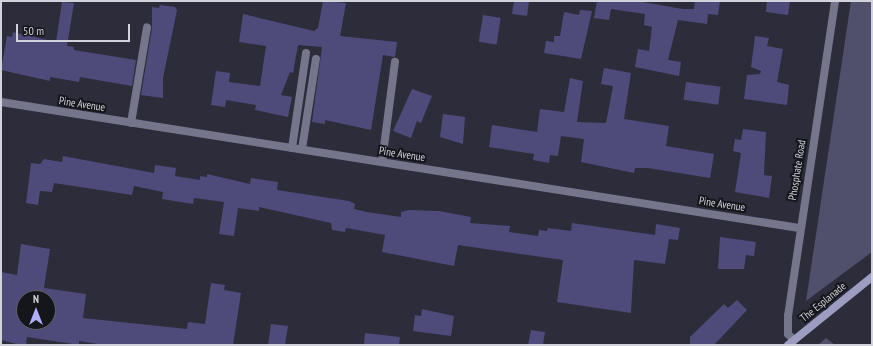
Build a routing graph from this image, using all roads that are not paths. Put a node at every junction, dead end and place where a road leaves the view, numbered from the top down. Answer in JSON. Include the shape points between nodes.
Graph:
{"nodes":[{"id":1,"x":835,"y":1,"type":"edge"},
{"id":2,"x":147,"y":27,"type":"dead end"},
{"id":3,"x":306,"y":53,"type":"dead end"},
{"id":4,"x":316,"y":59,"type":"dead end"},
{"id":5,"x":395,"y":62,"type":"dead end"},
{"id":6,"x":1,"y":102,"type":"edge"},
{"id":7,"x":130,"y":122,"type":"junction"},
{"id":8,"x":292,"y":148,"type":"junction"},
{"id":9,"x":302,"y":149,"type":"junction"},
{"id":10,"x":382,"y":162,"type":"junction"},
{"id":11,"x":799,"y":228,"type":"junction"},
{"id":12,"x":872,"y":277,"type":"edge"},
{"id":13,"x":791,"y":343,"type":"edge"}],
"edges":[{"from":1,"to":11,"type":"street","name":"Phosphate Road"},
{"from":2,"to":7,"type":"street"},
{"from":3,"to":8,"type":"street"},
{"from":4,"to":9,"type":"street"},
{"from":5,"to":10,"type":"street"},
{"from":6,"to":7,"type":"street","name":"Pine Avenue"},
{"from":7,"to":8,"type":"street","name":"Pine Avenue"},
{"from":8,"to":9,"type":"street","name":"Pine Avenue"},
{"from":9,"to":10,"type":"street","name":"Pine Avenue"},
{"from":10,"to":11,"type":"street","name":"Pine Avenue"},
{"from":11,"to":13,"type":"street","name":"Phosphate Road","via":[[787,329]]},
{"from":12,"to":13,"type":"street","name":"The Esplanade"}]}
